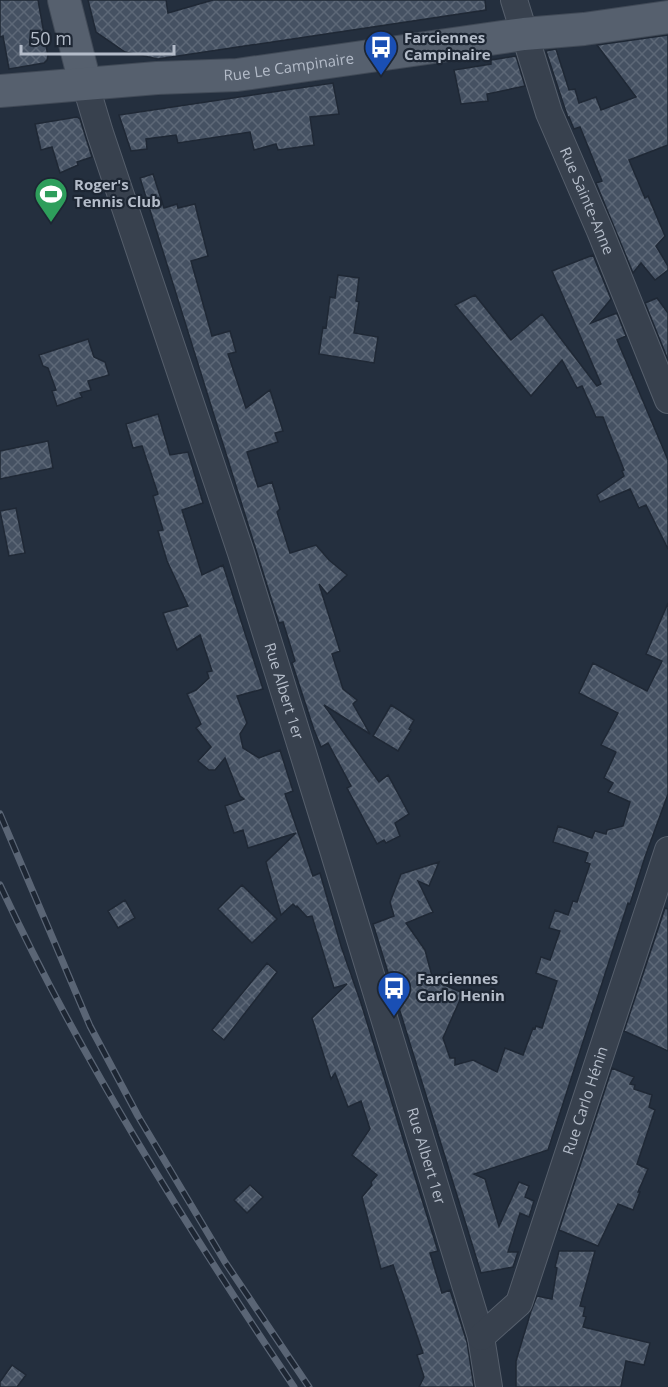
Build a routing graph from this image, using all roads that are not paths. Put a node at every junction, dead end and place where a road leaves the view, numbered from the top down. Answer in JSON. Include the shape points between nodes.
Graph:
{"nodes":[{"id":1,"x":64,"y":0,"type":"edge"},
{"id":2,"x":514,"y":0,"type":"edge"},
{"id":3,"x":668,"y":17,"type":"edge"},
{"id":4,"x":524,"y":34,"type":"junction"},
{"id":5,"x":85,"y":83,"type":"junction"},
{"id":6,"x":0,"y":91,"type":"edge"},
{"id":7,"x":668,"y":400,"type":"edge"},
{"id":8,"x":668,"y":850,"type":"edge"},
{"id":9,"x":481,"y":1337,"type":"junction"},
{"id":10,"x":489,"y":1387,"type":"edge"}],
"edges":[{"from":1,"to":5,"type":"main road","name":"Rue Albert 1er"},
{"from":2,"to":4,"type":"street","name":"Rue Sainte-Anne"},
{"from":3,"to":4,"type":"main road","name":"Rue Le Campinaire"},
{"from":4,"to":5,"type":"main road","name":"Rue Le Campinaire","via":[[237,75]]},
{"from":4,"to":7,"type":"street","name":"Rue Sainte-Anne","via":[[549,113]]},
{"from":5,"to":6,"type":"main road","name":"Rue Le Campinaire"},
{"from":5,"to":9,"type":"street","name":"Rue Albert 1er","via":[[241,554]]},
{"from":8,"to":9,"type":"street","name":"Rue Carlo Hénin","via":[[519,1303]]},
{"from":9,"to":10,"type":"street","name":"Rue Albert 1er"}]}
